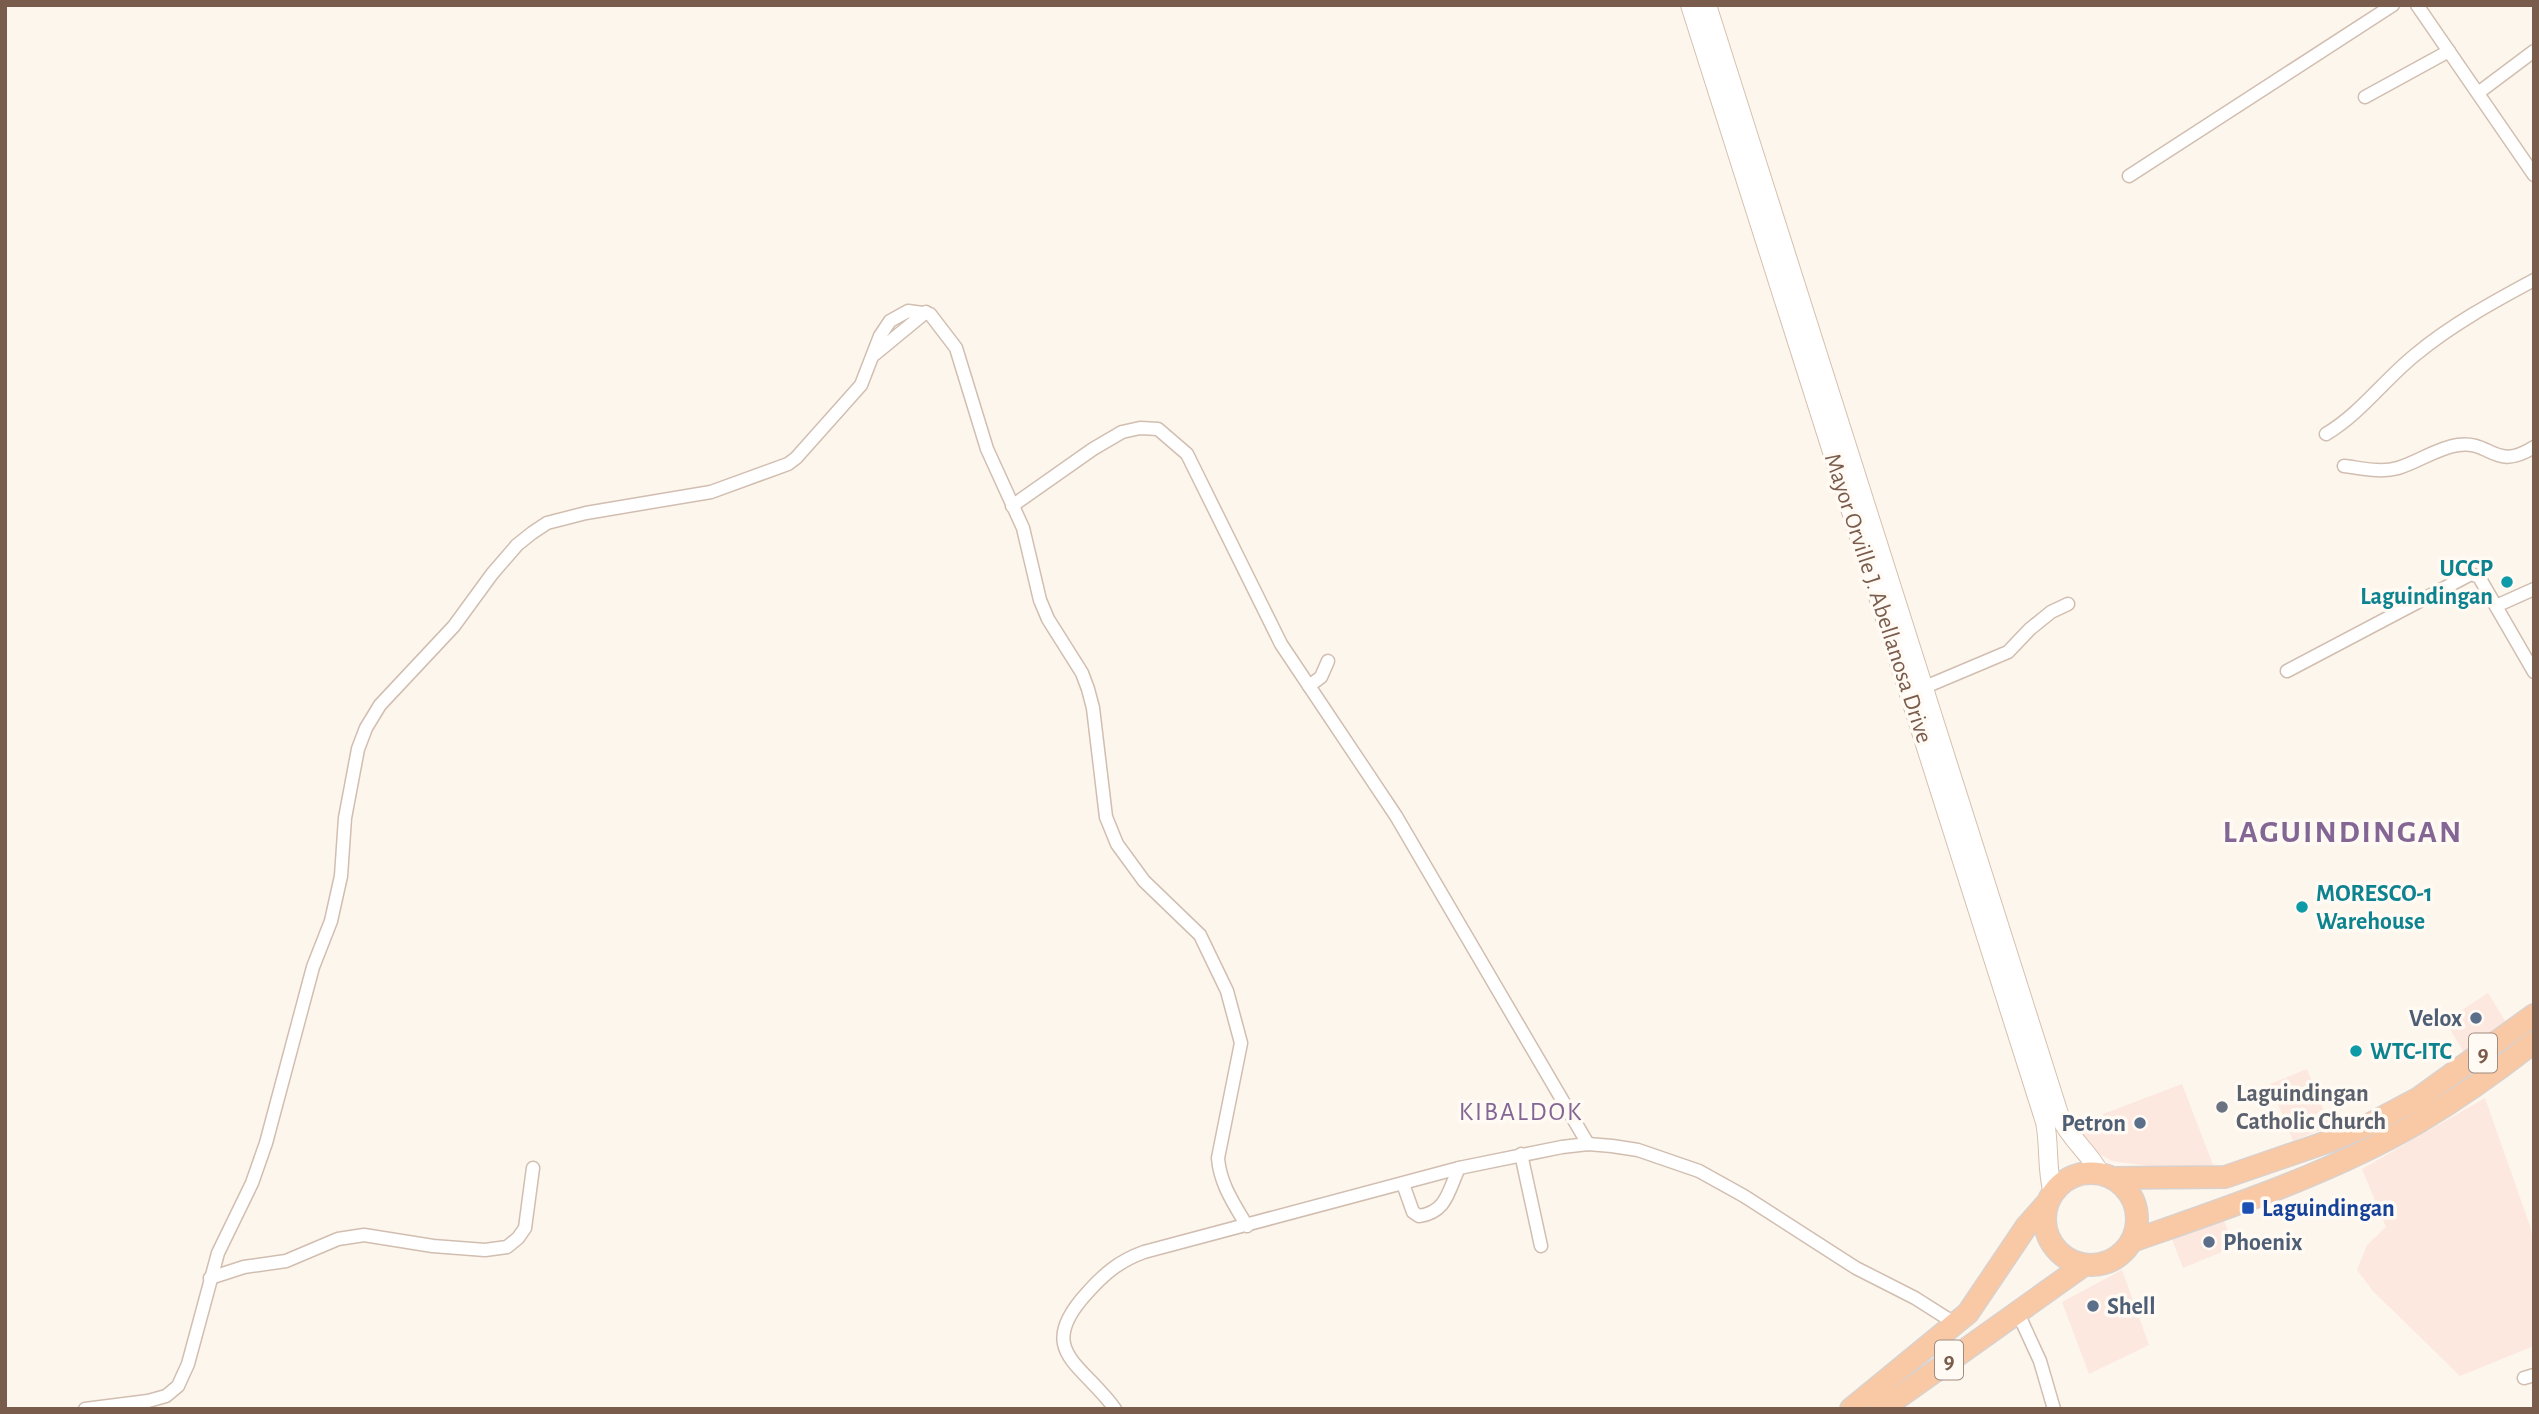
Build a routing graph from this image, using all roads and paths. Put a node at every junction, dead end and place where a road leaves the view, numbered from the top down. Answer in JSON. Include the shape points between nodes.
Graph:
{"nodes":[{"id":1,"x":1690,"y":5,"type":"edge"},
{"id":2,"x":1707,"y":5,"type":"edge"},
{"id":3,"x":2393,"y":5,"type":"edge"},
{"id":4,"x":2417,"y":5,"type":"edge"},
{"id":5,"x":2449,"y":51,"type":"junction"},
{"id":6,"x":2534,"y":51,"type":"edge"},
{"id":7,"x":2478,"y":93,"type":"junction"},
{"id":8,"x":2365,"y":97,"type":"dead end"},
{"id":9,"x":2534,"y":175,"type":"edge"},
{"id":10,"x":2129,"y":176,"type":"dead end"},
{"id":11,"x":2534,"y":280,"type":"edge"},
{"id":12,"x":2326,"y":434,"type":"dead end"},
{"id":13,"x":2534,"y":447,"type":"edge"},
{"id":14,"x":2344,"y":466,"type":"dead end"},
{"id":15,"x":1012,"y":506,"type":"junction"},
{"id":16,"x":2534,"y":589,"type":"edge"},
{"id":17,"x":2068,"y":604,"type":"dead end"},
{"id":18,"x":2496,"y":606,"type":"junction"},
{"id":19,"x":1328,"y":661,"type":"dead end"},
{"id":20,"x":2287,"y":671,"type":"dead end"},
{"id":21,"x":2534,"y":672,"type":"edge"},
{"id":22,"x":1310,"y":686,"type":"junction"},
{"id":23,"x":1925,"y":687,"type":"junction"},
{"id":24,"x":2534,"y":1015,"type":"edge"},
{"id":25,"x":2534,"y":1042,"type":"edge"},
{"id":26,"x":1588,"y":1144,"type":"junction"},
{"id":27,"x":1521,"y":1154,"type":"junction"},
{"id":28,"x":533,"y":1168,"type":"dead end"},
{"id":29,"x":1459,"y":1168,"type":"junction"},
{"id":30,"x":2107,"y":1175,"type":"junction"},
{"id":31,"x":1403,"y":1184,"type":"junction"},
{"id":32,"x":2051,"y":1198,"type":"junction"},
{"id":33,"x":1247,"y":1226,"type":"junction"},
{"id":34,"x":2132,"y":1241,"type":"junction"},
{"id":35,"x":1541,"y":1246,"type":"dead end"},
{"id":36,"x":2084,"y":1265,"type":"junction"},
{"id":37,"x":210,"y":1278,"type":"junction"},
{"id":38,"x":2017,"y":1311,"type":"junction"},
{"id":39,"x":1956,"y":1324,"type":"junction"},
{"id":40,"x":1904,"y":1366,"type":"junction"},
{"id":41,"x":1919,"y":1383,"type":"junction"},
{"id":42,"x":85,"y":1409,"type":"edge"},
{"id":43,"x":1115,"y":1409,"type":"edge"},
{"id":44,"x":1850,"y":1409,"type":"edge"},
{"id":45,"x":1882,"y":1409,"type":"edge"},
{"id":46,"x":2054,"y":1409,"type":"edge"}],
"edges":[{"from":1,"to":32,"type":"main road","name":"Mayor Orville J. Abellanosa Drive","via":[[2045,1122]]},
{"from":2,"to":23,"type":"main road","name":"Mayor Orville J. Abellanosa Drive"},
{"from":3,"to":10,"type":"street"},
{"from":4,"to":5,"type":"street"},
{"from":5,"to":7,"type":"street"},
{"from":5,"to":8,"type":"street"},
{"from":6,"to":7,"type":"street"},
{"from":7,"to":9,"type":"street"},
{"from":11,"to":12,"type":"street","via":[[2414,355],[2354,414]]},
{"from":13,"to":14,"type":"street","via":[[2512,458],[2457,444],[2398,468]]},
{"from":15,"to":22,"type":"street","via":[[1122,432],[1158,429],[1194,465],[1281,644]]},
{"from":15,"to":33,"type":"street","via":[[1023,528],[1045,611],[1088,689],[1111,831],[1144,881],[1200,934],[1227,991],[1241,1043],[1218,1158],[1227,1191]]},
{"from":15,"to":37,"type":"street","via":[[987,449],[956,348],[926,313],[908,311],[884,329],[861,385],[788,464],[711,492],[547,523],[517,545],[454,626],[380,705],[366,728],[348,792],[335,906],[313,967],[266,1143]]},
{"from":16,"to":18,"type":"street"},
{"from":17,"to":23,"type":"street","via":[[2030,628],[2008,652]]},
{"from":18,"to":20,"type":"street","via":[[2479,577],[2471,574]]},
{"from":18,"to":21,"type":"street"},
{"from":19,"to":22,"type":"street","via":[[1321,677]]},
{"from":22,"to":26,"type":"street","via":[[1402,827]]},
{"from":23,"to":30,"type":"main road","name":"Mayor Orville J. Abellanosa Drive","via":[[2060,1117],[2070,1135]]},
{"from":24,"to":30,"type":"highway","number":"9","via":[[2419,1098],[2318,1145],[2225,1177]]},
{"from":25,"to":34,"type":"highway","number":"9","via":[[2469,1090],[2398,1133],[2298,1180]]},
{"from":26,"to":27,"type":"street"},
{"from":26,"to":39,"type":"street","via":[[1638,1150],[1699,1171]]},
{"from":27,"to":29,"type":"street"},
{"from":27,"to":35,"type":"street"},
{"from":28,"to":37,"type":"street","via":[[525,1228],[500,1249],[354,1236],[286,1261]]},
{"from":29,"to":31,"type":"street"},
{"from":29,"to":31,"type":"street","via":[[1440,1209],[1431,1214],[1413,1212]]},
{"from":30,"to":32,"type":"highway","number":"9","via":[[2089,1172],[2069,1178]]},
{"from":30,"to":34,"type":"highway","via":[[2131,1194],[2136,1205]]},
{"from":31,"to":33,"type":"street"},
{"from":32,"to":36,"type":"highway","via":[[2045,1222],[2051,1242],[2065,1257]]},
{"from":32,"to":39,"type":"highway","number":"9"},
{"from":33,"to":43,"type":"street","via":[[1124,1260],[1105,1273],[1072,1310],[1063,1328],[1067,1350]]},
{"from":34,"to":36,"type":"highway","number":"9","via":[[2116,1258]]},
{"from":36,"to":38,"type":"highway","number":"9"},
{"from":37,"to":42,"type":"street","via":[[188,1364],[173,1391],[148,1401]]},
{"from":38,"to":41,"type":"highway","number":"9"},
{"from":38,"to":46,"type":"street","via":[[2040,1360]]},
{"from":39,"to":40,"type":"highway","number":"9"},
{"from":40,"to":41,"type":"highway"},
{"from":40,"to":44,"type":"highway","number":"9"},
{"from":41,"to":45,"type":"highway","number":"9"}]}
